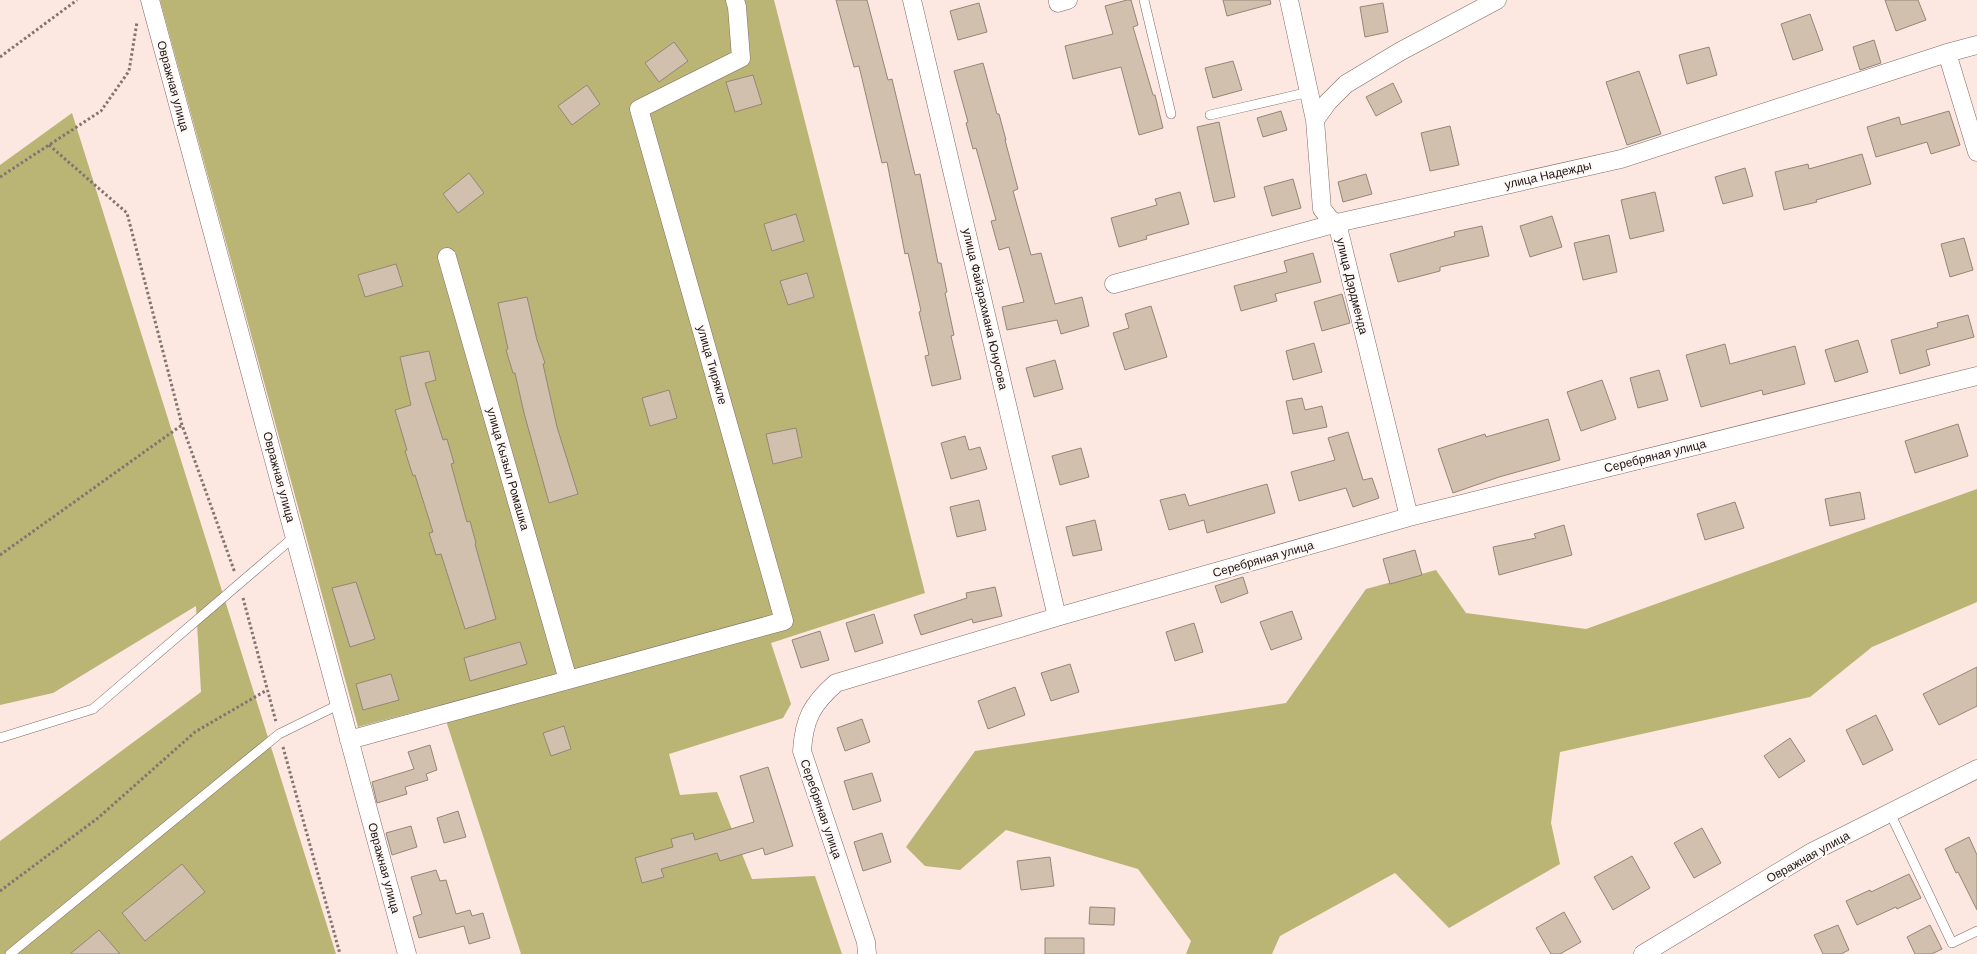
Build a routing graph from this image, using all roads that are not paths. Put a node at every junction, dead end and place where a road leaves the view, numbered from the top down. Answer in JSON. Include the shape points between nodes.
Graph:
{"nodes":[{"id":1,"x":150,"y":0,"type":"edge"},
{"id":2,"x":735,"y":0,"type":"edge"},
{"id":3,"x":912,"y":0,"type":"edge"},
{"id":4,"x":1058,"y":0,"type":"edge"},
{"id":5,"x":1068,"y":0,"type":"edge"},
{"id":6,"x":1144,"y":0,"type":"edge"},
{"id":7,"x":1289,"y":0,"type":"edge"},
{"id":8,"x":1497,"y":0,"type":"edge"},
{"id":9,"x":1977,"y":45,"type":"edge"},
{"id":10,"x":1947,"y":53,"type":"junction"},
{"id":11,"x":1309,"y":92,"type":"junction"},
{"id":12,"x":1170,"y":114,"type":"dead end"},
{"id":13,"x":1210,"y":115,"type":"dead end"},
{"id":14,"x":1315,"y":120,"type":"junction"},
{"id":15,"x":1977,"y":152,"type":"edge"},
{"id":16,"x":1337,"y":223,"type":"junction"},
{"id":17,"x":447,"y":257,"type":"dead end"},
{"id":18,"x":1114,"y":284,"type":"dead end"},
{"id":19,"x":1977,"y":376,"type":"edge"},
{"id":20,"x":1409,"y":517,"type":"junction"},
{"id":21,"x":294,"y":536,"type":"junction"},
{"id":22,"x":1057,"y":617,"type":"junction"},
{"id":23,"x":568,"y":680,"type":"junction"},
{"id":24,"x":340,"y":704,"type":"junction"},
{"id":25,"x":0,"y":738,"type":"edge"},
{"id":26,"x":349,"y":740,"type":"junction"},
{"id":27,"x":1977,"y":770,"type":"edge"},
{"id":28,"x":1890,"y":813,"type":"junction"},
{"id":29,"x":1977,"y":931,"type":"edge"},
{"id":30,"x":10,"y":954,"type":"edge"},
{"id":31,"x":407,"y":954,"type":"edge"},
{"id":32,"x":868,"y":954,"type":"edge"},
{"id":33,"x":1644,"y":954,"type":"edge"}],
"edges":[{"from":1,"to":21,"type":"street","name":"Овражная улица"},
{"from":2,"to":23,"type":"street","name":"улица Тирякле","via":[[741,58],[639,109],[784,621]]},
{"from":3,"to":22,"type":"street","name":"улица Файзрахмана Юнусова"},
{"from":4,"to":5,"type":"street","via":[[1058,3]]},
{"from":6,"to":12,"type":"lane"},
{"from":7,"to":11,"type":"street","name":"улица Дэрдменда"},
{"from":8,"to":14,"type":"street","via":[[1401,50],[1346,84]]},
{"from":9,"to":10,"type":"street","name":"улица Надежды"},
{"from":10,"to":15,"type":"street"},
{"from":10,"to":16,"type":"street","name":"улица Надежды","via":[[1621,159]]},
{"from":11,"to":13,"type":"lane"},
{"from":11,"to":14,"type":"street","name":"улица Дэрдменда"},
{"from":14,"to":16,"type":"street","name":"улица Дэрдменда","via":[[1322,209]]},
{"from":16,"to":18,"type":"street","name":"улица Надежды"},
{"from":16,"to":20,"type":"street","name":"улица Дэрдменда"},
{"from":17,"to":23,"type":"street","name":"улица Кызыл Ромашка"},
{"from":19,"to":20,"type":"street","name":"Серебряная улица"},
{"from":20,"to":22,"type":"street","name":"Серебряная улица"},
{"from":21,"to":24,"type":"street","name":"Овражная улица"},
{"from":21,"to":25,"type":"lane","via":[[93,709]]},
{"from":22,"to":32,"type":"street","name":"Серебряная улица","via":[[836,684],[820,697],[811,713],[803,732],[802,751]]},
{"from":23,"to":26,"type":"street"},
{"from":24,"to":26,"type":"street","name":"Овражная улица"},
{"from":24,"to":30,"type":"lane","via":[[279,734]]},
{"from":26,"to":31,"type":"street","name":"Овражная улица"},
{"from":27,"to":28,"type":"street","name":"Овражная улица"},
{"from":28,"to":29,"type":"lane","via":[[1952,943]]},
{"from":28,"to":33,"type":"street","name":"Овражная улица","via":[[1812,852]]}]}
